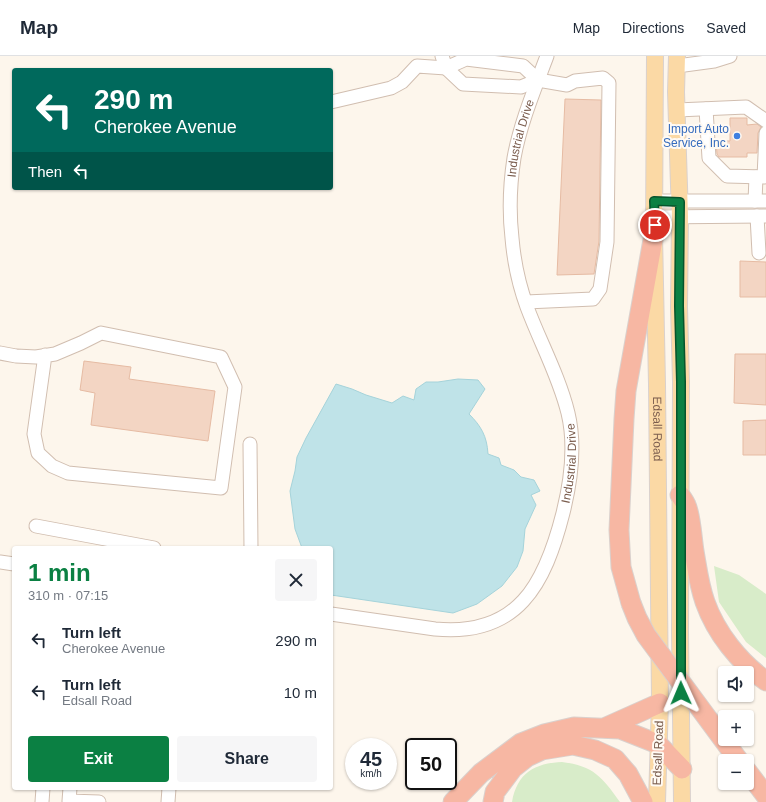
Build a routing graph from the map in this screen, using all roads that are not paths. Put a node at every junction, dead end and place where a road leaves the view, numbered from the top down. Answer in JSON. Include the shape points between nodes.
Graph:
{"nodes":[{"id":1,"x":547,"y":56,"type":"edge"},
{"id":2,"x":730,"y":56,"type":"edge"},
{"id":3,"x":706,"y":59,"type":"edge"},
{"id":4,"x":652,"y":60,"type":"edge"},
{"id":5,"x":677,"y":61,"type":"edge"},
{"id":6,"x":444,"y":62,"type":"edge"},
{"id":7,"x":538,"y":80,"type":"junction"},
{"id":8,"x":333,"y":102,"type":"edge"},
{"id":9,"x":706,"y":109,"type":"junction"},
{"id":10,"x":677,"y":110,"type":"junction"},
{"id":11,"x":766,"y":121,"type":"edge"},
{"id":12,"x":766,"y":132,"type":"edge"},
{"id":13,"x":756,"y":177,"type":"junction"},
{"id":14,"x":761,"y":201,"type":"edge"},
{"id":15,"x":680,"y":209,"type":"junction"},
{"id":16,"x":762,"y":216,"type":"edge"},
{"id":17,"x":655,"y":217,"type":"junction"},
{"id":18,"x":759,"y":253,"type":"dead end"},
{"id":19,"x":526,"y":302,"type":"junction"},
{"id":20,"x":0,"y":354,"type":"edge"},
{"id":21,"x":45,"y":355,"type":"junction"},
{"id":22,"x":250,"y":444,"type":"dead end"},
{"id":23,"x":680,"y":495,"type":"junction"},
{"id":24,"x":36,"y":526,"type":"dead end"},
{"id":25,"x":143,"y":546,"type":"edge"},
{"id":26,"x":251,"y":546,"type":"edge"},
{"id":27,"x":0,"y":562,"type":"edge"},
{"id":28,"x":12,"y":564,"type":"edge"},
{"id":29,"x":333,"y":614,"type":"edge"},
{"id":30,"x":766,"y":681,"type":"edge"},
{"id":31,"x":660,"y":703,"type":"junction"},
{"id":32,"x":604,"y":728,"type":"junction"},
{"id":33,"x":658,"y":744,"type":"junction"},
{"id":34,"x":734,"y":754,"type":"edge"},
{"id":35,"x":682,"y":769,"type":"junction"},
{"id":36,"x":754,"y":780,"type":"edge"},
{"id":37,"x":43,"y":790,"type":"edge"},
{"id":38,"x":169,"y":790,"type":"edge"},
{"id":39,"x":766,"y":796,"type":"edge"},
{"id":40,"x":69,"y":797,"type":"edge"},
{"id":41,"x":42,"y":802,"type":"edge"},
{"id":42,"x":98,"y":802,"type":"edge"},
{"id":43,"x":168,"y":802,"type":"edge"},
{"id":44,"x":453,"y":802,"type":"edge"},
{"id":45,"x":493,"y":802,"type":"edge"},
{"id":46,"x":643,"y":802,"type":"edge"},
{"id":47,"x":657,"y":802,"type":"edge"},
{"id":48,"x":682,"y":802,"type":"edge"}],
"edges":[{"from":1,"to":7,"type":"street","name":"Industrial Drive"},
{"from":2,"to":3,"type":"street"},
{"from":3,"to":5,"type":"street"},
{"from":4,"to":17,"type":"main road","name":"Edsall Road"},
{"from":5,"to":10,"type":"main road","name":"Edsall Road"},
{"from":6,"to":7,"type":"street","via":[[466,59],[523,66]]},
{"from":6,"to":7,"type":"street","via":[[463,84],[521,87]]},
{"from":6,"to":8,"type":"street","via":[[417,66],[402,82],[391,88]]},
{"from":7,"to":19,"type":"street","name":"Industrial Drive","via":[[518,143],[512,175],[510,216],[514,258]]},
{"from":7,"to":19,"type":"street","via":[[567,85],[575,81],[603,78],[609,83],[607,242],[600,289],[593,299]]},
{"from":9,"to":10,"type":"street"},
{"from":9,"to":11,"type":"street","via":[[746,107]]},
{"from":9,"to":13,"type":"street","via":[[709,158],[727,176]]},
{"from":10,"to":15,"type":"main road","name":"Edsall Road"},
{"from":12,"to":13,"type":"street","via":[[764,177]]},
{"from":13,"to":14,"type":"street"},
{"from":14,"to":15,"type":"street"},
{"from":15,"to":16,"type":"street"},
{"from":15,"to":17,"type":"street"},
{"from":15,"to":23,"type":"main road","name":"Edsall Road"},
{"from":16,"to":18,"type":"street"},
{"from":17,"to":31,"type":"main road","name":"Edsall Road"},
{"from":17,"to":34,"type":"highway","bridge":true,"via":[[626,391],[619,530],[621,566],[631,603],[646,635]]},
{"from":19,"to":29,"type":"street","name":"Industrial Drive","via":[[564,398],[573,444],[565,504],[550,559],[541,578],[530,594],[509,613],[475,628],[435,630]]},
{"from":20,"to":21,"type":"street","via":[[36,357]]},
{"from":21,"to":21,"type":"street","via":[[56,354],[100,333],[221,356],[235,387],[222,488],[68,473],[52,466],[38,453],[34,434]]},
{"from":22,"to":26,"type":"street"},
{"from":23,"to":30,"type":"highway","via":[[687,506],[699,579],[713,620],[734,652]]},
{"from":23,"to":35,"type":"main road","name":"Edsall Road"},
{"from":24,"to":25,"type":"street"},
{"from":27,"to":28,"type":"street"},
{"from":31,"to":32,"type":"highway"},
{"from":31,"to":33,"type":"main road","name":"Edsall Road"},
{"from":32,"to":33,"type":"highway","via":[[620,729]]},
{"from":32,"to":44,"type":"highway","via":[[574,727],[521,743],[481,773]]},
{"from":33,"to":35,"type":"highway"},
{"from":33,"to":47,"type":"main road","name":"Edsall Road"},
{"from":35,"to":48,"type":"main road","name":"Edsall Road"},
{"from":36,"to":39,"type":"highway"},
{"from":37,"to":41,"type":"street"},
{"from":38,"to":43,"type":"street"},
{"from":40,"to":42,"type":"street"},
{"from":45,"to":46,"type":"highway","via":[[495,792],[513,768],[527,758],[542,750],[573,745],[595,750],[615,759],[628,774]]}]}
